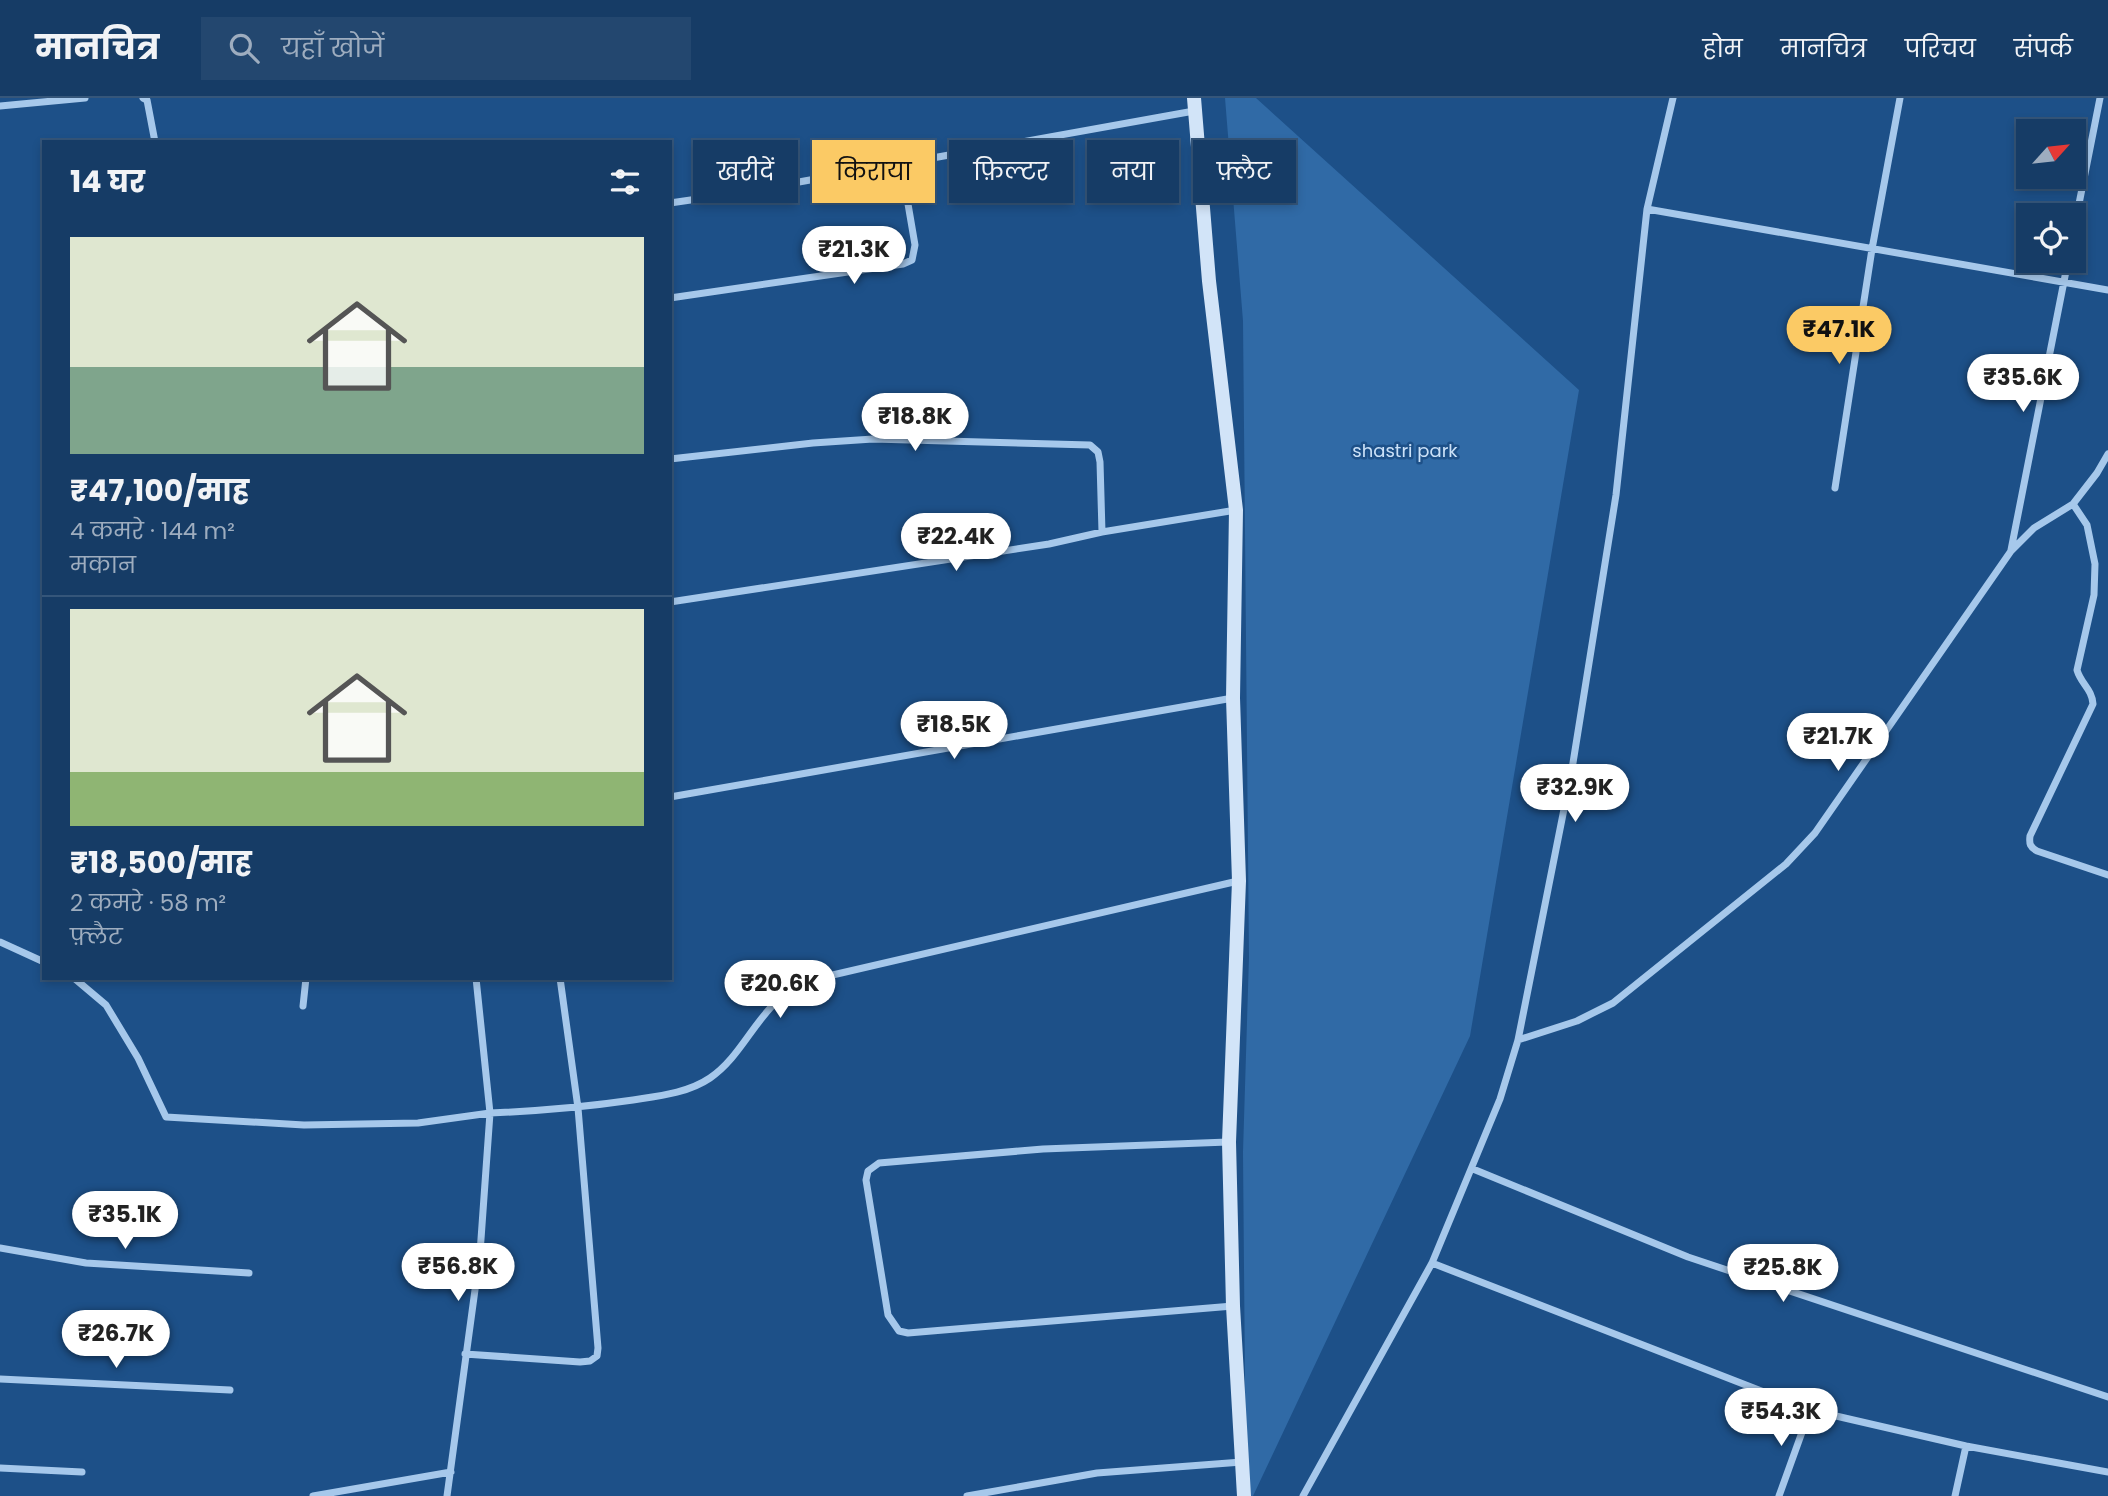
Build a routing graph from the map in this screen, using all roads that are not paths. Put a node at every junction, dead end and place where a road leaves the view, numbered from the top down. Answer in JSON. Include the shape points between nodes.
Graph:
{"nodes":[{"id":1,"x":85,"y":98,"type":"edge"},
{"id":2,"x":143,"y":98,"type":"edge"},
{"id":3,"x":1673,"y":98,"type":"edge"},
{"id":4,"x":1900,"y":98,"type":"edge"},
{"id":5,"x":2099,"y":98,"type":"edge"},
{"id":6,"x":1194,"y":104,"type":"edge"},
{"id":7,"x":0,"y":106,"type":"edge"},
{"id":8,"x":155,"y":140,"type":"edge"},
{"id":9,"x":935,"y":156,"type":"edge"},
{"id":10,"x":812,"y":179,"type":"edge"},
{"id":11,"x":672,"y":203,"type":"edge"},
{"id":12,"x":908,"y":203,"type":"edge"},
{"id":13,"x":2079,"y":203,"type":"edge"},
{"id":14,"x":1647,"y":209,"type":"junction"},
{"id":15,"x":1872,"y":249,"type":"junction"},
{"id":16,"x":2065,"y":273,"type":"edge"},
{"id":17,"x":2063,"y":282,"type":"junction"},
{"id":18,"x":2108,"y":290,"type":"edge"},
{"id":19,"x":672,"y":298,"type":"edge"},
{"id":20,"x":2108,"y":454,"type":"edge"},
{"id":21,"x":672,"y":459,"type":"edge"},
{"id":22,"x":1835,"y":488,"type":"dead end"},
{"id":23,"x":2073,"y":503,"type":"junction"},
{"id":24,"x":1236,"y":509,"type":"junction"},
{"id":25,"x":1102,"y":532,"type":"junction"},
{"id":26,"x":2011,"y":551,"type":"junction"},
{"id":27,"x":672,"y":602,"type":"edge"},
{"id":28,"x":1233,"y":698,"type":"junction"},
{"id":29,"x":672,"y":797,"type":"edge"},
{"id":30,"x":2108,"y":875,"type":"edge"},
{"id":31,"x":1239,"y":881,"type":"junction"},
{"id":32,"x":0,"y":942,"type":"edge"},
{"id":33,"x":42,"y":961,"type":"edge"},
{"id":34,"x":76,"y":980,"type":"edge"},
{"id":35,"x":306,"y":980,"type":"edge"},
{"id":36,"x":476,"y":980,"type":"edge"},
{"id":37,"x":560,"y":980,"type":"edge"},
{"id":38,"x":303,"y":1006,"type":"dead end"},
{"id":39,"x":1518,"y":1040,"type":"junction"},
{"id":40,"x":578,"y":1108,"type":"junction"},
{"id":41,"x":490,"y":1113,"type":"junction"},
{"id":42,"x":1229,"y":1142,"type":"junction"},
{"id":43,"x":1473,"y":1169,"type":"junction"},
{"id":44,"x":0,"y":1248,"type":"edge"},
{"id":45,"x":1432,"y":1263,"type":"junction"},
{"id":46,"x":249,"y":1273,"type":"dead end"},
{"id":47,"x":1233,"y":1306,"type":"junction"},
{"id":48,"x":466,"y":1354,"type":"junction"},
{"id":49,"x":0,"y":1379,"type":"edge"},
{"id":50,"x":230,"y":1390,"type":"dead end"},
{"id":51,"x":2108,"y":1397,"type":"edge"},
{"id":52,"x":1810,"y":1410,"type":"junction"},
{"id":53,"x":1966,"y":1446,"type":"junction"},
{"id":54,"x":1242,"y":1462,"type":"junction"},
{"id":55,"x":0,"y":1468,"type":"edge"},
{"id":56,"x":82,"y":1472,"type":"dead end"},
{"id":57,"x":451,"y":1472,"type":"junction"},
{"id":58,"x":2108,"y":1472,"type":"edge"},
{"id":59,"x":313,"y":1496,"type":"edge"},
{"id":60,"x":447,"y":1496,"type":"edge"},
{"id":61,"x":967,"y":1496,"type":"edge"},
{"id":62,"x":1244,"y":1496,"type":"edge"},
{"id":63,"x":1303,"y":1496,"type":"edge"},
{"id":64,"x":1779,"y":1496,"type":"edge"},
{"id":65,"x":1955,"y":1496,"type":"edge"}],
"edges":[{"from":1,"to":7,"type":"street"},
{"from":2,"to":8,"type":"street","via":[[150,110]]},
{"from":3,"to":14,"type":"street"},
{"from":4,"to":15,"type":"street"},
{"from":5,"to":13,"type":"street"},
{"from":6,"to":9,"type":"street"},
{"from":6,"to":24,"type":"street"},
{"from":10,"to":11,"type":"street"},
{"from":12,"to":19,"type":"street","via":[[915,244],[912,260],[903,264]]},
{"from":14,"to":15,"type":"street"},
{"from":14,"to":39,"type":"street","via":[[1614,509],[1572,769]]},
{"from":15,"to":17,"type":"street"},
{"from":15,"to":22,"type":"street"},
{"from":16,"to":17,"type":"street"},
{"from":17,"to":18,"type":"street"},
{"from":17,"to":26,"type":"street"},
{"from":20,"to":23,"type":"street"},
{"from":21,"to":25,"type":"street","via":[[873,439],[1090,445],[1100,461]]},
{"from":23,"to":26,"type":"street","via":[[2034,528]]},
{"from":23,"to":30,"type":"street","via":[[2087,525],[2095,564],[2094,595],[2077,670],[2093,704],[2029,842],[2037,851]]},
{"from":24,"to":25,"type":"street"},
{"from":24,"to":28,"type":"street"},
{"from":25,"to":27,"type":"street"},
{"from":26,"to":39,"type":"street","via":[[1815,832],[1786,864],[1613,1003],[1577,1021]]},
{"from":28,"to":29,"type":"street"},
{"from":28,"to":31,"type":"street"},
{"from":31,"to":40,"type":"street","via":[[824,977],[777,1001],[726,1065],[709,1079],[666,1095]]},
{"from":31,"to":42,"type":"street"},
{"from":32,"to":33,"type":"street"},
{"from":34,"to":41,"type":"street","via":[[106,1005],[166,1117],[304,1125],[418,1124]]},
{"from":35,"to":38,"type":"street"},
{"from":36,"to":41,"type":"street"},
{"from":37,"to":40,"type":"street"},
{"from":39,"to":43,"type":"street"},
{"from":40,"to":41,"type":"street"},
{"from":40,"to":48,"type":"street","via":[[597,1356],[580,1362]]},
{"from":41,"to":48,"type":"street","via":[[481,1254]]},
{"from":42,"to":47,"type":"street"},
{"from":42,"to":47,"type":"street","via":[[1043,1149],[879,1163],[868,1171],[866,1180],[888,1315],[899,1331]]},
{"from":43,"to":45,"type":"street"},
{"from":43,"to":51,"type":"street","via":[[1688,1257]]},
{"from":44,"to":46,"type":"street","via":[[86,1263]]},
{"from":45,"to":52,"type":"street"},
{"from":45,"to":63,"type":"street"},
{"from":47,"to":54,"type":"street"},
{"from":48,"to":57,"type":"street"},
{"from":49,"to":50,"type":"street"},
{"from":52,"to":53,"type":"street"},
{"from":52,"to":64,"type":"street"},
{"from":53,"to":58,"type":"street"},
{"from":53,"to":65,"type":"street"},
{"from":54,"to":61,"type":"street","via":[[1097,1473]]},
{"from":54,"to":62,"type":"street"},
{"from":55,"to":56,"type":"street"},
{"from":57,"to":59,"type":"street"},
{"from":57,"to":60,"type":"street"}]}
